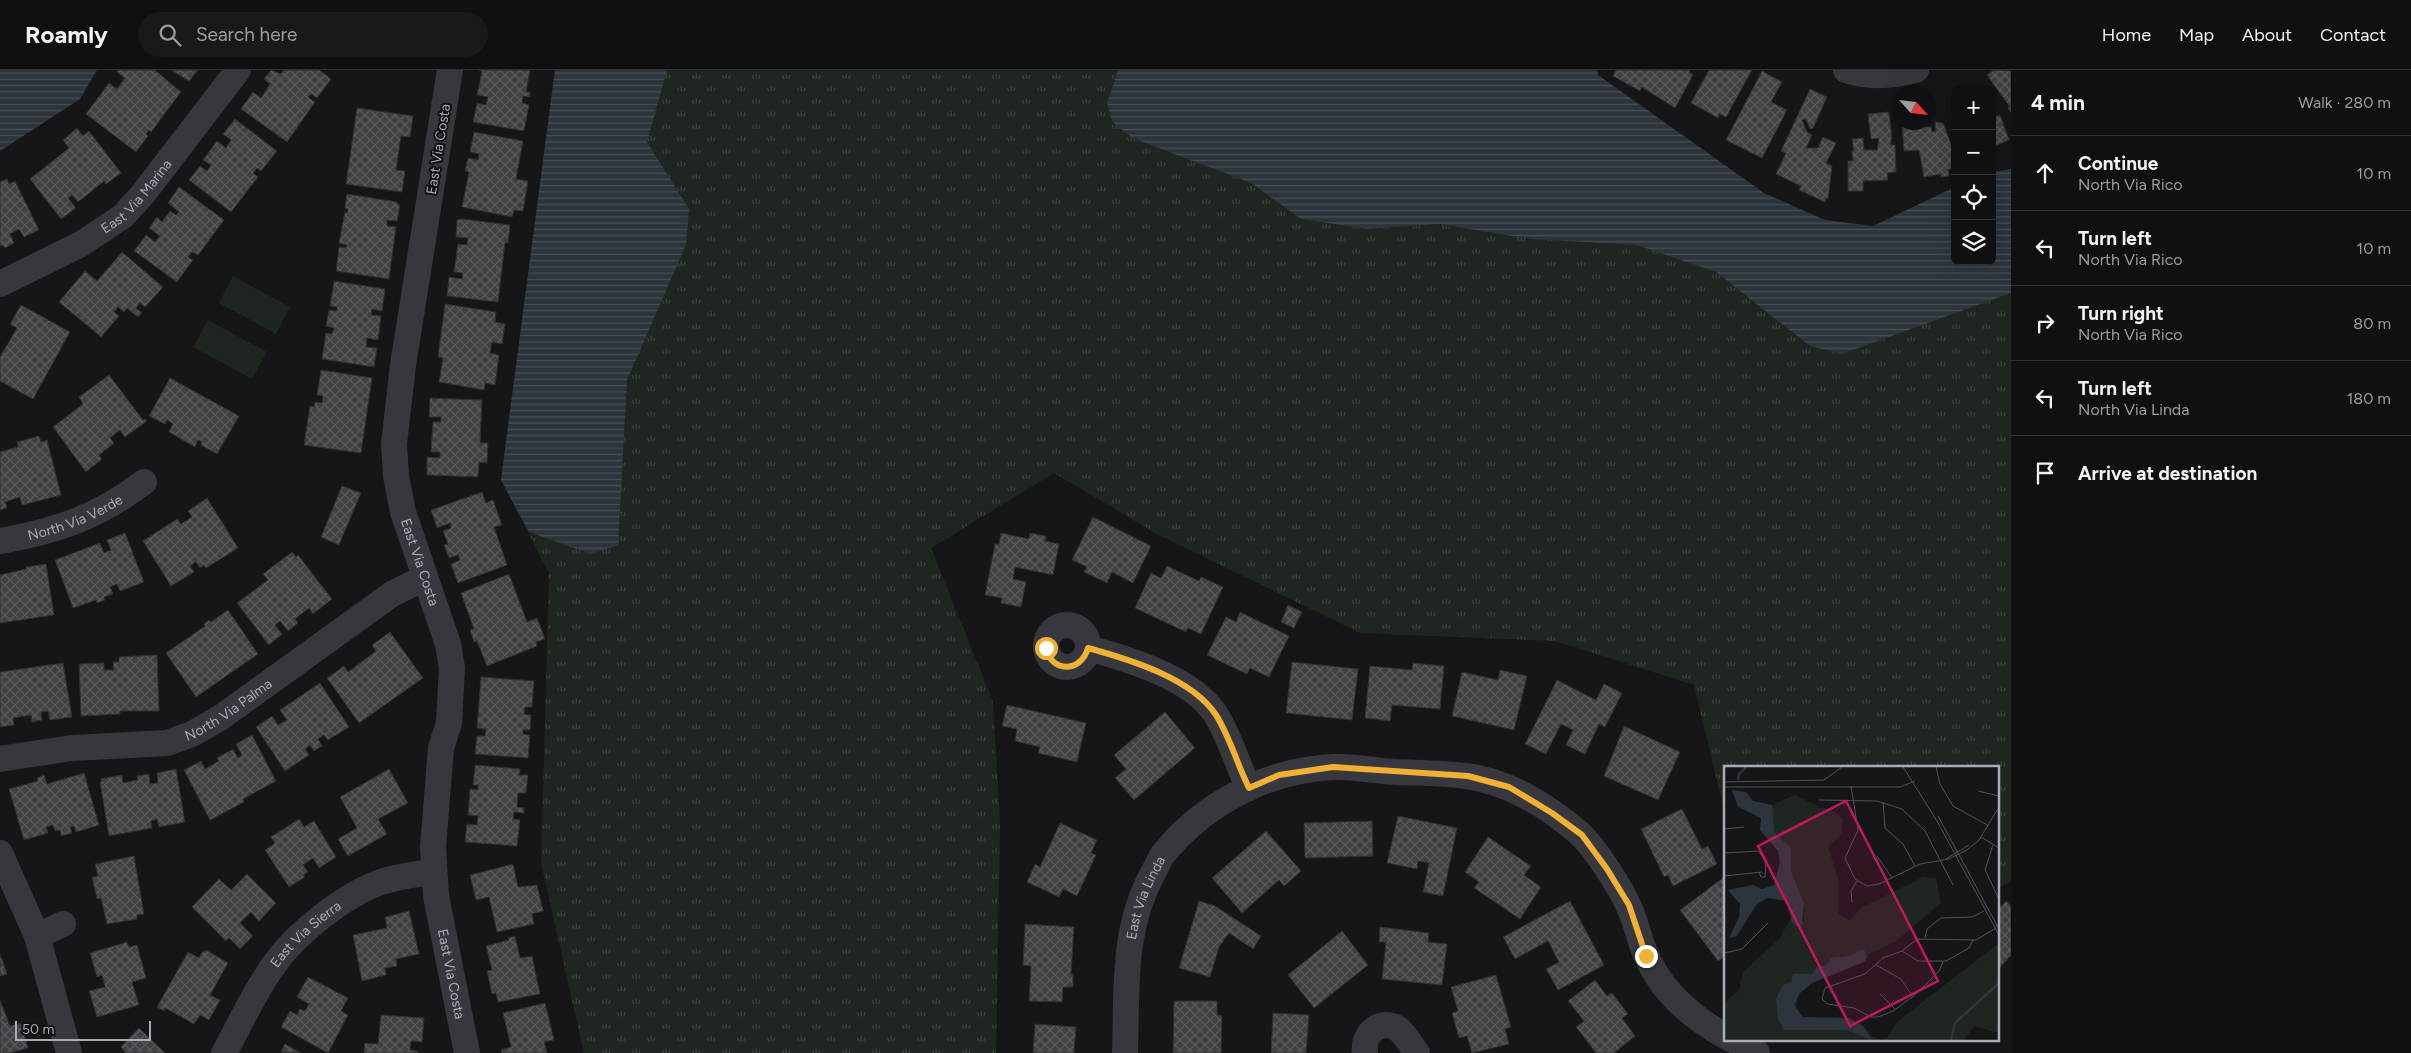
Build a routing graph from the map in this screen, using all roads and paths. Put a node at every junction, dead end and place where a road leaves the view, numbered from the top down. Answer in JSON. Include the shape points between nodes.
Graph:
{"nodes":[{"id":1,"x":238,"y":70,"type":"edge"},
{"id":2,"x":450,"y":70,"type":"edge"},
{"id":3,"x":1846,"y":70,"type":"edge"},
{"id":4,"x":1916,"y":70,"type":"edge"},
{"id":5,"x":0,"y":284,"type":"edge"},
{"id":6,"x":144,"y":482,"type":"dead end"},
{"id":7,"x":0,"y":541,"type":"edge"},
{"id":8,"x":424,"y":578,"type":"junction"},
{"id":9,"x":1088,"y":648,"type":"dead end"},
{"id":10,"x":0,"y":759,"type":"edge"},
{"id":11,"x":1249,"y":788,"type":"junction"},
{"id":12,"x":0,"y":853,"type":"edge"},
{"id":13,"x":434,"y":872,"type":"junction"},
{"id":14,"x":63,"y":924,"type":"dead end"},
{"id":15,"x":37,"y":936,"type":"junction"},
{"id":16,"x":1724,"y":1035,"type":"edge"},
{"id":17,"x":1733,"y":1040,"type":"edge"},
{"id":18,"x":69,"y":1053,"type":"edge"},
{"id":19,"x":224,"y":1053,"type":"edge"},
{"id":20,"x":467,"y":1053,"type":"edge"},
{"id":21,"x":1125,"y":1053,"type":"edge"},
{"id":22,"x":1365,"y":1053,"type":"edge"},
{"id":23,"x":1417,"y":1053,"type":"edge"},
{"id":24,"x":1757,"y":1053,"type":"edge"}],
"edges":[{"from":1,"to":5,"type":"street","name":"East Via Marina","via":[[123,216],[81,244]]},
{"from":2,"to":8,"type":"street","name":"East Via Costa","via":[[403,365],[394,444],[403,512]]},
{"from":3,"to":4,"type":"street","via":[[1856,74],[1894,75]]},
{"from":6,"to":7,"type":"street","name":"North Via Verde","via":[[118,502],[85,519]]},
{"from":8,"to":10,"type":"street","name":"North Via Palma","via":[[392,594],[220,718],[192,734],[167,743],[72,748]]},
{"from":8,"to":13,"type":"street","name":"East Via Costa","via":[[448,644],[452,668],[449,723],[438,771]]},
{"from":9,"to":11,"type":"street","via":[[1164,675],[1195,693],[1215,713]]},
{"from":11,"to":16,"type":"street","name":"East Via Linda","via":[[1279,775],[1333,767],[1468,776],[1509,787],[1582,835],[1629,905],[1646,956],[1671,995],[1707,1026]]},
{"from":11,"to":21,"type":"street","name":"East Via Linda","via":[[1227,798],[1188,829],[1164,853],[1147,883],[1133,920],[1127,973]]},
{"from":12,"to":15,"type":"street"},
{"from":13,"to":19,"type":"street","name":"East Via Sierra","via":[[407,874],[380,882],[349,898],[320,919],[274,965]]},
{"from":13,"to":20,"type":"street","name":"East Via Costa"},
{"from":14,"to":15,"type":"street"},
{"from":15,"to":18,"type":"street"},
{"from":17,"to":24,"type":"street"},
{"from":22,"to":23,"type":"street","via":[[1364,1045],[1369,1033],[1388,1025],[1401,1032]]}]}
